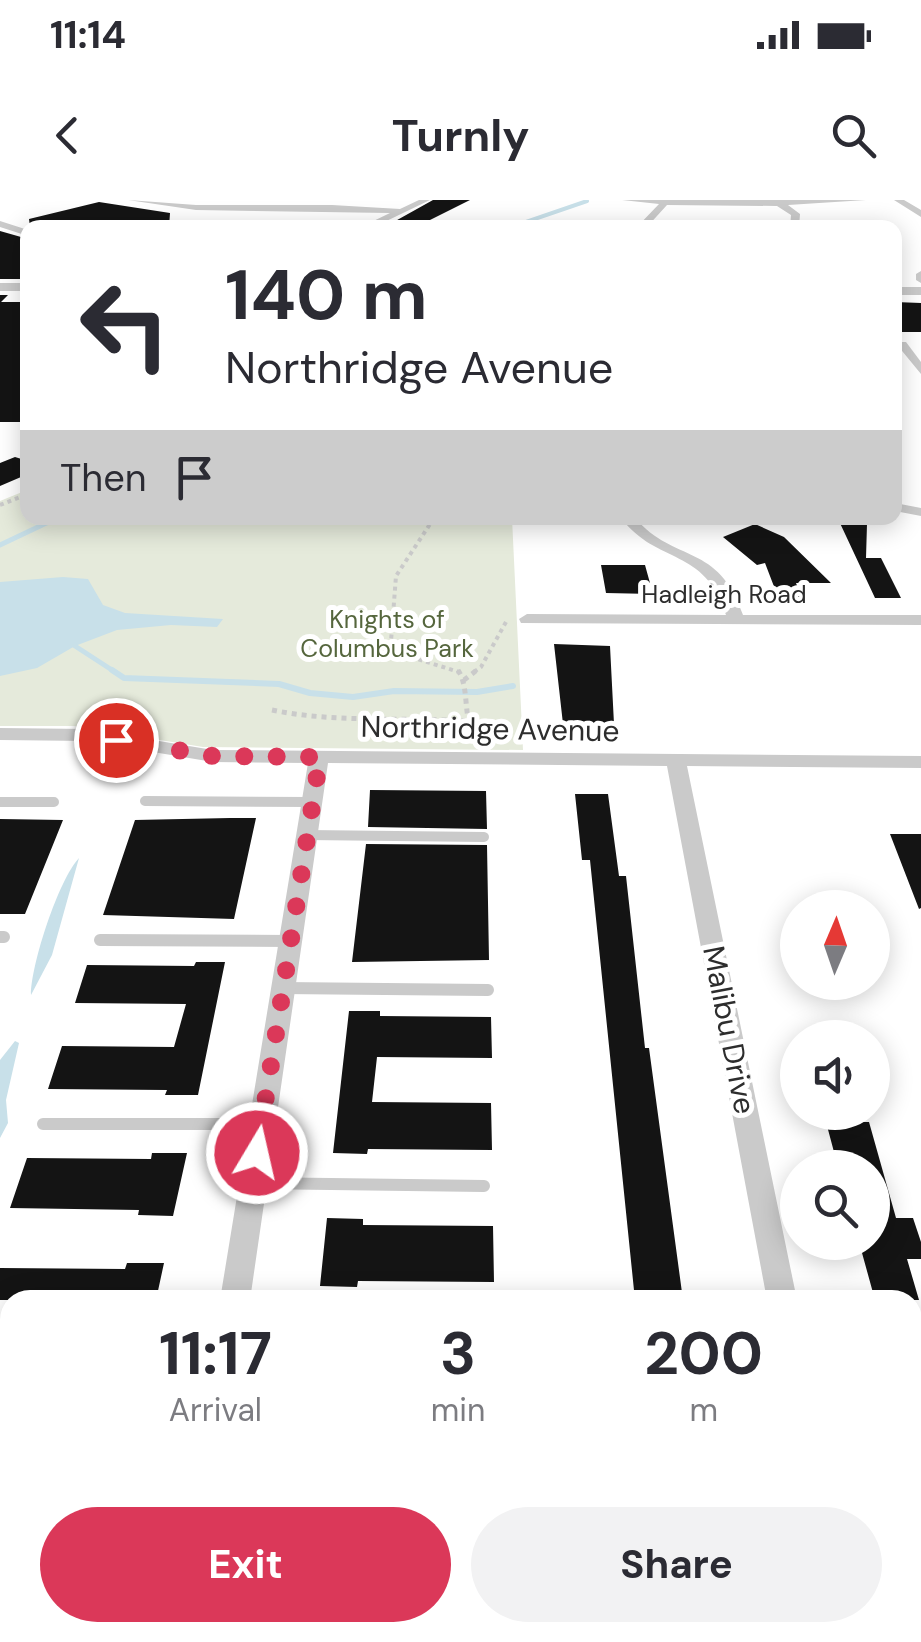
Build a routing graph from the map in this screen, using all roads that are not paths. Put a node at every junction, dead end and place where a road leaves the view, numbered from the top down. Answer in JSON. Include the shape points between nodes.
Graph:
{"nodes":[{"id":1,"x":132,"y":200,"type":"edge"},
{"id":2,"x":426,"y":200,"type":"edge"},
{"id":3,"x":626,"y":200,"type":"edge"},
{"id":4,"x":862,"y":200,"type":"edge"},
{"id":5,"x":898,"y":200,"type":"edge"},
{"id":6,"x":311,"y":203,"type":"edge"},
{"id":7,"x":726,"y":203,"type":"edge"},
{"id":8,"x":663,"y":204,"type":"junction"},
{"id":9,"x":780,"y":204,"type":"junction"},
{"id":10,"x":399,"y":211,"type":"junction"},
{"id":11,"x":921,"y":214,"type":"edge"},
{"id":12,"x":380,"y":220,"type":"edge"},
{"id":13,"x":648,"y":220,"type":"edge"},
{"id":14,"x":795,"y":220,"type":"edge"},
{"id":15,"x":902,"y":349,"type":"edge"},
{"id":16,"x":921,"y":370,"type":"edge"},
{"id":17,"x":633,"y":525,"type":"edge"},
{"id":18,"x":736,"y":618,"type":"junction"},
{"id":19,"x":526,"y":619,"type":"road end"},
{"id":20,"x":921,"y":620,"type":"edge"},
{"id":21,"x":0,"y":734,"type":"edge"},
{"id":22,"x":320,"y":757,"type":"junction"},
{"id":23,"x":676,"y":760,"type":"junction"},
{"id":24,"x":921,"y":762,"type":"edge"},
{"id":25,"x":146,"y":800,"type":"dead end"},
{"id":26,"x":0,"y":802,"type":"edge"},
{"id":27,"x":54,"y":802,"type":"dead end"},
{"id":28,"x":312,"y":802,"type":"junction"},
{"id":29,"x":307,"y":835,"type":"junction"},
{"id":30,"x":484,"y":837,"type":"dead end"},
{"id":31,"x":100,"y":940,"type":"dead end"},
{"id":32,"x":290,"y":940,"type":"junction"},
{"id":33,"x":282,"y":988,"type":"junction"},
{"id":34,"x":488,"y":990,"type":"dead end"},
{"id":35,"x":43,"y":1124,"type":"dead end"},
{"id":36,"x":262,"y":1124,"type":"junction"},
{"id":37,"x":252,"y":1182,"type":"junction"},
{"id":38,"x":484,"y":1186,"type":"dead end"},
{"id":39,"x":236,"y":1290,"type":"edge"},
{"id":40,"x":780,"y":1290,"type":"edge"}],
"edges":[{"from":1,"to":6,"type":"street","via":[[180,206]]},
{"from":2,"to":10,"type":"street"},
{"from":3,"to":8,"type":"street"},
{"from":4,"to":9,"type":"street"},
{"from":5,"to":11,"type":"street"},
{"from":6,"to":10,"type":"street"},
{"from":7,"to":8,"type":"street"},
{"from":7,"to":9,"type":"street"},
{"from":8,"to":13,"type":"street"},
{"from":9,"to":14,"type":"street"},
{"from":10,"to":12,"type":"street"},
{"from":15,"to":16,"type":"street"},
{"from":17,"to":18,"type":"street","via":[[720,580]]},
{"from":18,"to":19,"type":"street","name":"Hadleigh Road"},
{"from":18,"to":20,"type":"street","name":"Hadleigh Road"},
{"from":21,"to":22,"type":"street","name":"Northridge Avenue","via":[[87,735],[213,756]]},
{"from":22,"to":23,"type":"street","name":"Northridge Avenue"},
{"from":22,"to":28,"type":"street"},
{"from":23,"to":24,"type":"street","name":"Northridge Avenue"},
{"from":23,"to":40,"type":"street","name":"Malibu Drive"},
{"from":25,"to":28,"type":"lane"},
{"from":26,"to":27,"type":"lane"},
{"from":28,"to":29,"type":"street"},
{"from":29,"to":30,"type":"lane"},
{"from":29,"to":32,"type":"street"},
{"from":31,"to":32,"type":"lane"},
{"from":32,"to":33,"type":"street"},
{"from":33,"to":34,"type":"lane"},
{"from":33,"to":36,"type":"street"},
{"from":35,"to":36,"type":"lane"},
{"from":36,"to":37,"type":"street"},
{"from":37,"to":38,"type":"lane"},
{"from":37,"to":39,"type":"street"}]}
